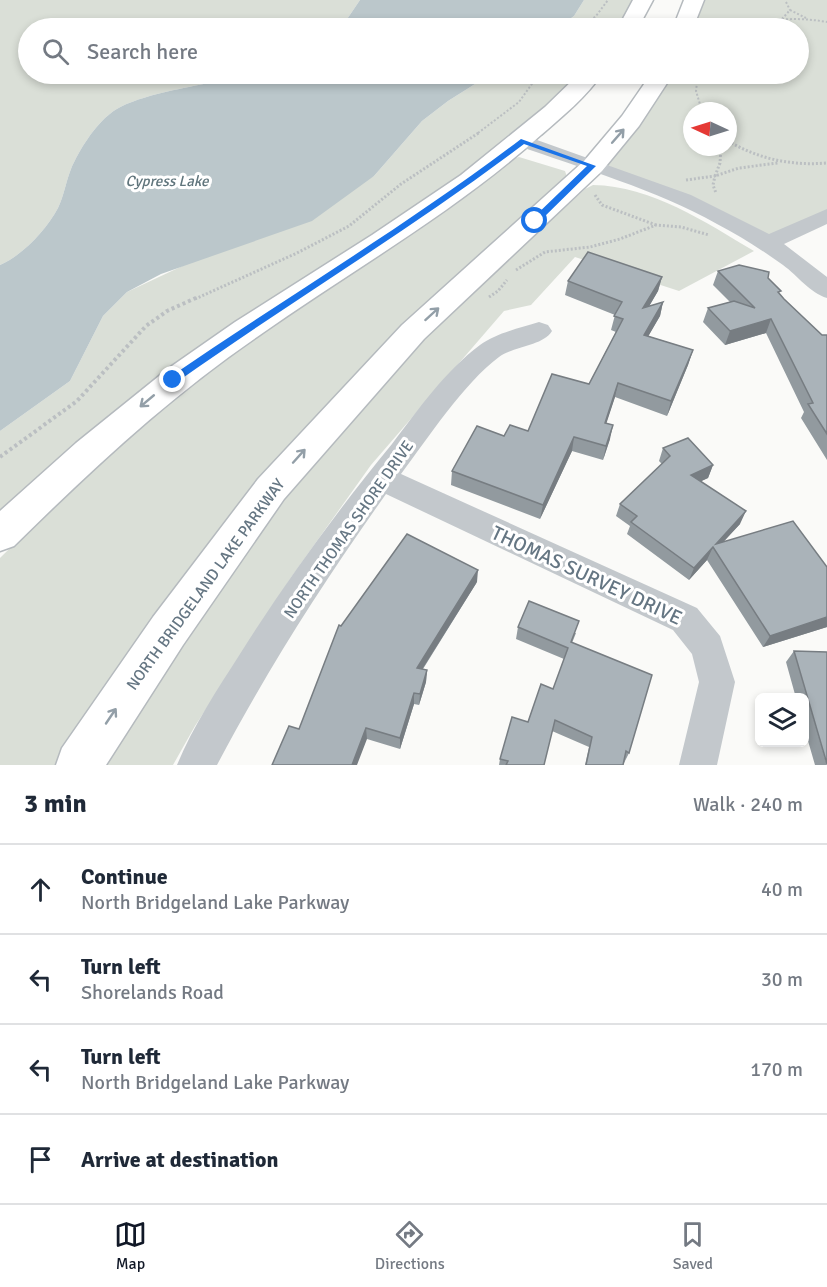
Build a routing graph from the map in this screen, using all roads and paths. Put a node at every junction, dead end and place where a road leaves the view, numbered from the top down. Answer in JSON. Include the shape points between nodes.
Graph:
{"nodes":[{"id":1,"x":608,"y":0,"type":"edge"},
{"id":2,"x":643,"y":0,"type":"edge"},
{"id":3,"x":694,"y":0,"type":"edge"},
{"id":4,"x":785,"y":1,"type":"edge"},
{"id":5,"x":790,"y":10,"type":"junction"},
{"id":6,"x":594,"y":18,"type":"edge"},
{"id":7,"x":633,"y":18,"type":"edge"},
{"id":8,"x":687,"y":18,"type":"edge"},
{"id":9,"x":783,"y":18,"type":"edge"},
{"id":10,"x":808,"y":18,"type":"edge"},
{"id":11,"x":810,"y":19,"type":"edge"},
{"id":12,"x":827,"y":22,"type":"edge"},
{"id":13,"x":532,"y":84,"type":"edge"},
{"id":14,"x":582,"y":84,"type":"edge"},
{"id":15,"x":655,"y":84,"type":"edge"},
{"id":16,"x":697,"y":84,"type":"edge"},
{"id":17,"x":699,"y":102,"type":"edge"},
{"id":18,"x":523,"y":141,"type":"junction"},
{"id":19,"x":737,"y":146,"type":"edge"},
{"id":20,"x":720,"y":156,"type":"edge"},
{"id":21,"x":782,"y":163,"type":"junction"},
{"id":22,"x":827,"y":163,"type":"edge"},
{"id":23,"x":600,"y":168,"type":"junction"},
{"id":24,"x":715,"y":176,"type":"junction"},
{"id":25,"x":687,"y":180,"type":"dead end"},
{"id":26,"x":716,"y":193,"type":"dead end"},
{"id":27,"x":827,"y":216,"type":"edge"},
{"id":28,"x":656,"y":225,"type":"dead end"},
{"id":29,"x":769,"y":243,"type":"junction"},
{"id":30,"x":827,"y":290,"type":"edge"},
{"id":31,"x":538,"y":331,"type":"dead end"},
{"id":32,"x":0,"y":457,"type":"edge"},
{"id":33,"x":381,"y":478,"type":"junction"},
{"id":34,"x":0,"y":535,"type":"edge"},
{"id":35,"x":79,"y":765,"type":"edge"},
{"id":36,"x":196,"y":765,"type":"edge"},
{"id":37,"x":698,"y":765,"type":"edge"}],
"edges":[{"from":1,"to":6,"type":"path"},
{"from":2,"to":7,"type":"main road"},
{"from":3,"to":8,"type":"main road"},
{"from":4,"to":5,"type":"path"},
{"from":5,"to":9,"type":"path"},
{"from":5,"to":10,"type":"path"},
{"from":11,"to":12,"type":"path"},
{"from":13,"to":32,"type":"path","via":[[502,117],[401,184],[349,226],[297,254],[167,311],[146,326],[77,401]]},
{"from":14,"to":18,"type":"main road"},
{"from":23,"to":15,"type":"main road","name":"NORTH BRIDGELAND LAKE PARKWAY","one_way":true},
{"from":16,"to":17,"type":"path"},
{"from":18,"to":23,"type":"street"},
{"from":18,"to":34,"type":"main road","one_way":true,"via":[[461,188],[173,380],[80,457]]},
{"from":19,"to":21,"type":"path"},
{"from":20,"to":24,"type":"path"},
{"from":21,"to":22,"type":"path"},
{"from":21,"to":24,"type":"path","via":[[739,168]]},
{"from":23,"to":28,"type":"path","via":[[595,199]]},
{"from":23,"to":29,"type":"street","via":[[716,213]]},
{"from":35,"to":23,"type":"main road","name":"NORTH BRIDGELAND LAKE PARKWAY","one_way":true,"via":[[168,631],[270,489],[413,332]]},
{"from":24,"to":25,"type":"path"},
{"from":24,"to":26,"type":"path"},
{"from":27,"to":29,"type":"street"},
{"from":29,"to":30,"type":"street"},
{"from":31,"to":33,"type":"street","name":"NORTH THOMAS SHORE DRIVE","via":[[490,351],[441,403]]},
{"from":33,"to":36,"type":"street","name":"NORTH THOMAS SHORE DRIVE","via":[[226,707]]},
{"from":33,"to":37,"type":"street","name":"THOMAS SURVEY DRIVE","via":[[686,619],[708,647],[717,682]]}]}
